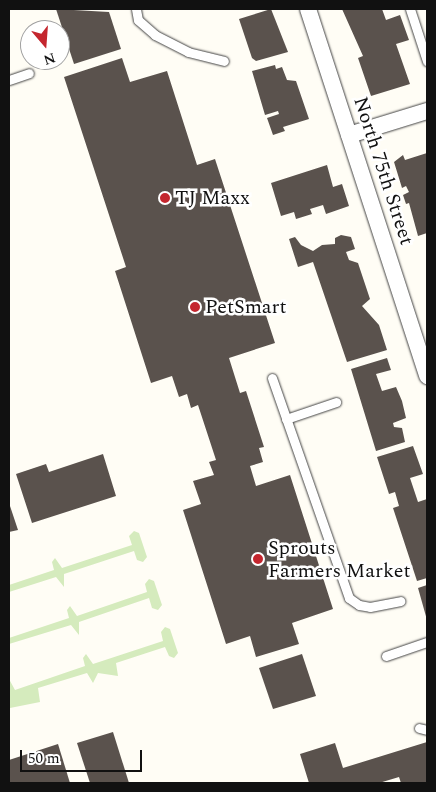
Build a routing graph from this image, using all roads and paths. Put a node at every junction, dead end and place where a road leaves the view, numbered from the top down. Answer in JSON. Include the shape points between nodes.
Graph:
{"nodes":[{"id":1,"x":136,"y":9,"type":"edge"},
{"id":2,"x":308,"y":9,"type":"edge"},
{"id":3,"x":410,"y":9,"type":"edge"},
{"id":4,"x":224,"y":60,"type":"dead end"},
{"id":5,"x":427,"y":61,"type":"edge"},
{"id":6,"x":29,"y":73,"type":"dead end"},
{"id":7,"x":9,"y":80,"type":"edge"},
{"id":8,"x":427,"y":111,"type":"edge"},
{"id":9,"x":349,"y":135,"type":"junction"},
{"id":10,"x":427,"y":375,"type":"edge"},
{"id":11,"x":272,"y":378,"type":"dead end"},
{"id":12,"x":336,"y":402,"type":"dead end"},
{"id":13,"x":286,"y":419,"type":"junction"},
{"id":14,"x":400,"y":601,"type":"dead end"},
{"id":15,"x":427,"y":642,"type":"edge"},
{"id":16,"x":386,"y":656,"type":"dead end"}],
"edges":[{"from":1,"to":4,"type":"lane","via":[[138,20],[156,35],[188,52]]},
{"from":2,"to":9,"type":"street","name":"North 75th Street"},
{"from":3,"to":5,"type":"lane"},
{"from":6,"to":7,"type":"lane"},
{"from":8,"to":9,"type":"street"},
{"from":9,"to":10,"type":"street","name":"North 75th Street"},
{"from":11,"to":13,"type":"lane"},
{"from":12,"to":13,"type":"lane"},
{"from":13,"to":14,"type":"lane","via":[[349,598],[370,607]]},
{"from":15,"to":16,"type":"lane"}]}
